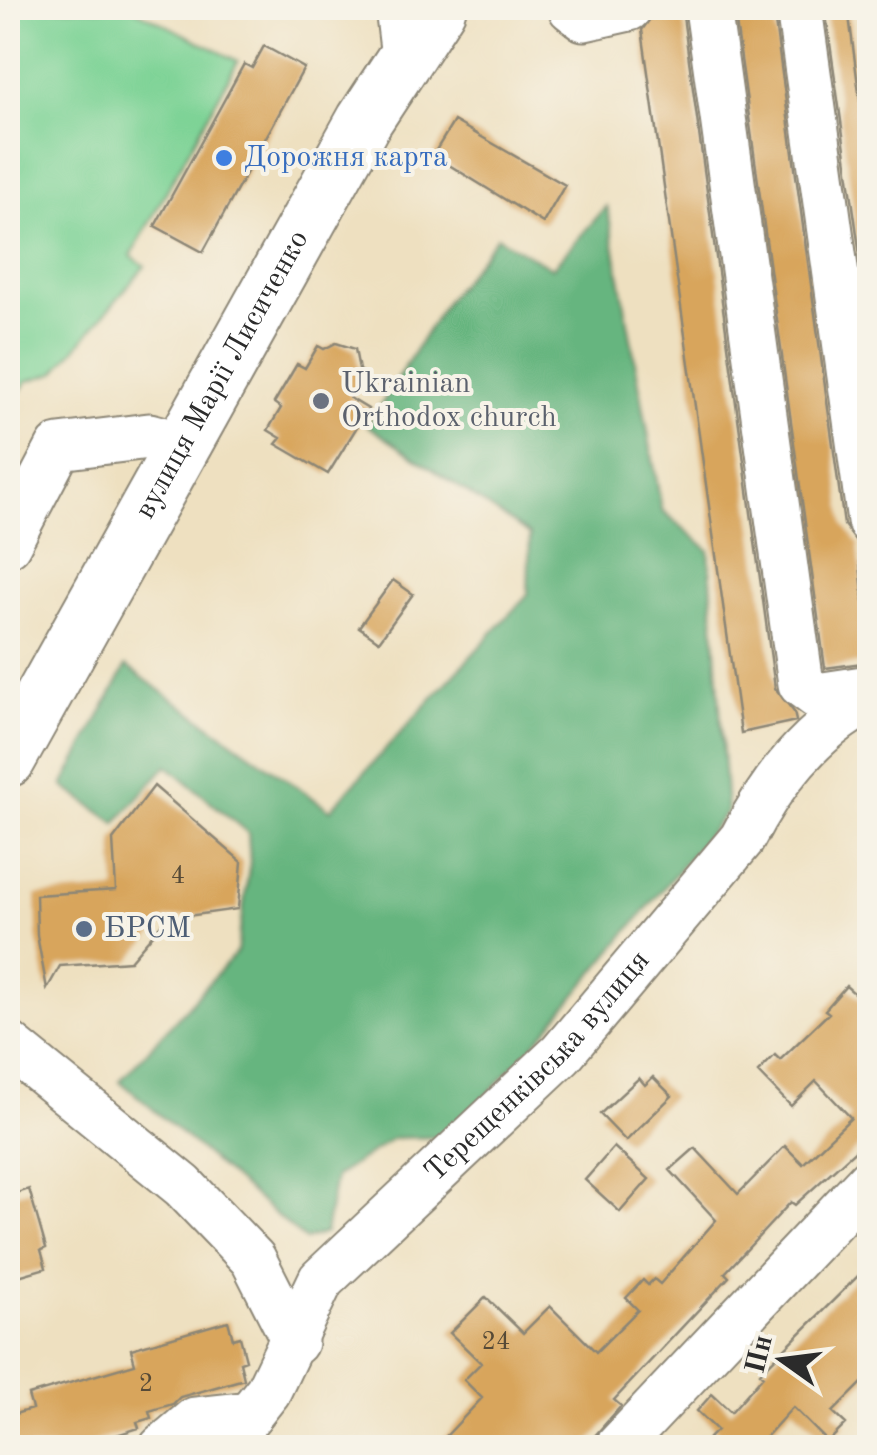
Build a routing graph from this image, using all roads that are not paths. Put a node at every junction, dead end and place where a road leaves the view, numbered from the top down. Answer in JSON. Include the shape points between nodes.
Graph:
{"nodes":[{"id":1,"x":438,"y":8,"type":"edge"},
{"id":2,"x":571,"y":8,"type":"edge"},
{"id":3,"x":629,"y":8,"type":"edge"},
{"id":4,"x":708,"y":8,"type":"edge"},
{"id":5,"x":799,"y":8,"type":"edge"},
{"id":6,"x":401,"y":32,"type":"edge"},
{"id":7,"x":182,"y":445,"type":"junction"},
{"id":8,"x":870,"y":521,"type":"edge"},
{"id":9,"x":8,"y":544,"type":"edge"},
{"id":10,"x":870,"y":688,"type":"edge"},
{"id":11,"x":870,"y":700,"type":"edge"},
{"id":12,"x":12,"y":743,"type":"edge"},
{"id":13,"x":8,"y":1044,"type":"edge"},
{"id":14,"x":870,"y":1180,"type":"edge"},
{"id":15,"x":290,"y":1332,"type":"junction"},
{"id":16,"x":236,"y":1431,"type":"edge"},
{"id":17,"x":162,"y":1448,"type":"edge"},
{"id":18,"x":617,"y":1448,"type":"edge"}],
"edges":[{"from":1,"to":6,"type":"main road","name":"вулиця Марії Лисиченко"},
{"from":2,"to":3,"type":"street","via":[[584,18]]},
{"from":4,"to":10,"type":"street","via":[[802,684],[817,696]]},
{"from":5,"to":8,"type":"street"},
{"from":6,"to":7,"type":"main road","name":"вулиця Марії Лисиченко"},
{"from":7,"to":9,"type":"street","via":[[149,436],[60,447]]},
{"from":7,"to":12,"type":"main road","name":"вулиця Марії Лисиченко"},
{"from":11,"to":15,"type":"street","name":"Терещенківська вулиця","via":[[836,717],[814,739],[742,839],[561,1054],[321,1280]]},
{"from":13,"to":15,"type":"street","via":[[183,1186],[253,1259]]},
{"from":14,"to":18,"type":"street"},
{"from":15,"to":16,"type":"street","name":"Терещенківська вулиця"},
{"from":16,"to":17,"type":"street","via":[[195,1420]]}]}
